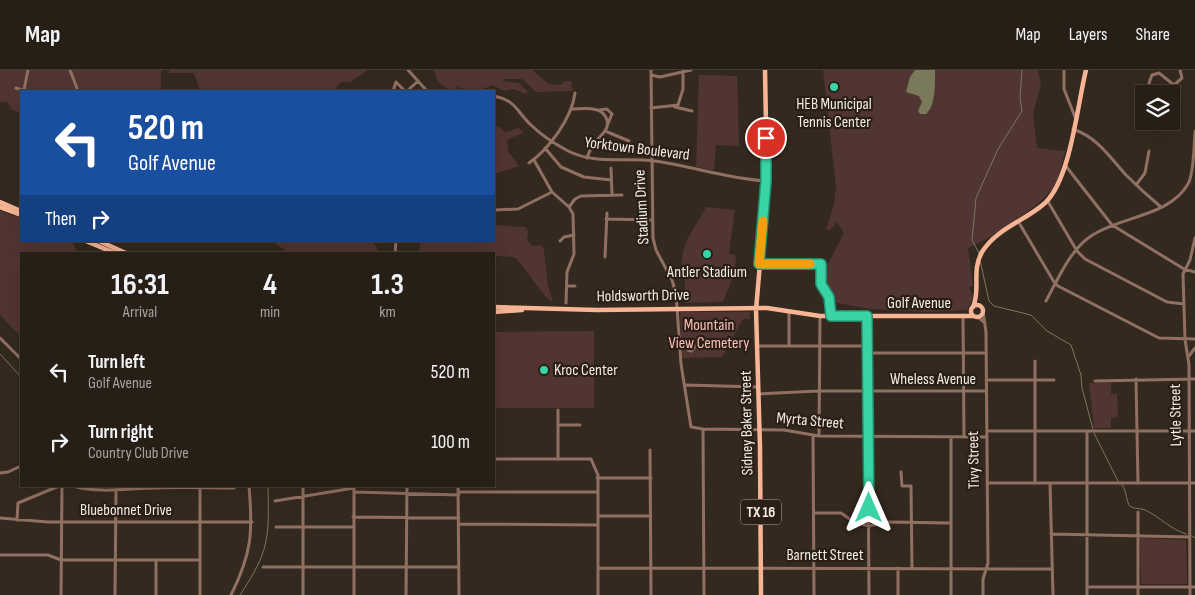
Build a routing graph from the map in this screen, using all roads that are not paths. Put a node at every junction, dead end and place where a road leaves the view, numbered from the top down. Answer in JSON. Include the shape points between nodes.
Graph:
{"nodes":[{"id":1,"x":28,"y":70,"type":"edge"},
{"id":2,"x":70,"y":70,"type":"edge"},
{"id":3,"x":408,"y":70,"type":"edge"},
{"id":4,"x":651,"y":70,"type":"edge"},
{"id":5,"x":691,"y":70,"type":"edge"},
{"id":6,"x":765,"y":70,"type":"edge"},
{"id":7,"x":1064,"y":70,"type":"edge"},
{"id":8,"x":1086,"y":70,"type":"edge"},
{"id":9,"x":1180,"y":70,"type":"edge"},
{"id":10,"x":683,"y":71,"type":"edge"},
{"id":11,"x":650,"y":75,"type":"junction"},
{"id":12,"x":418,"y":81,"type":"junction"},
{"id":13,"x":1150,"y":85,"type":"edge"},
{"id":14,"x":1174,"y":85,"type":"joint"},
{"id":15,"x":16,"y":88,"type":"dead end"},
{"id":16,"x":24,"y":90,"type":"edge"},
{"id":17,"x":78,"y":90,"type":"edge"},
{"id":18,"x":393,"y":90,"type":"edge"},
{"id":19,"x":405,"y":90,"type":"edge"},
{"id":20,"x":407,"y":90,"type":"edge"},
{"id":21,"x":426,"y":90,"type":"edge"},
{"id":22,"x":575,"y":93,"type":"dead end"},
{"id":23,"x":495,"y":96,"type":"edge"},
{"id":24,"x":674,"y":107,"type":"junction"},
{"id":25,"x":651,"y":108,"type":"junction"},
{"id":26,"x":572,"y":109,"type":"junction"},
{"id":27,"x":599,"y":110,"type":"junction"},
{"id":28,"x":692,"y":111,"type":"dead end"},
{"id":29,"x":1076,"y":117,"type":"junction"},
{"id":30,"x":606,"y":129,"type":"junction"},
{"id":31,"x":1073,"y":129,"type":"junction"},
{"id":32,"x":1195,"y":131,"type":"edge"},
{"id":33,"x":551,"y":141,"type":"junction"},
{"id":34,"x":629,"y":141,"type":"dead end"},
{"id":35,"x":545,"y":148,"type":"junction"},
{"id":36,"x":1149,"y":150,"type":"dead end"},
{"id":37,"x":588,"y":158,"type":"junction"},
{"id":38,"x":534,"y":160,"type":"junction"},
{"id":39,"x":652,"y":160,"type":"junction"},
{"id":40,"x":529,"y":163,"type":"dead end"},
{"id":41,"x":1193,"y":164,"type":"edge"},
{"id":42,"x":1065,"y":165,"type":"junction"},
{"id":43,"x":611,"y":168,"type":"dead end"},
{"id":44,"x":612,"y":180,"type":"junction"},
{"id":45,"x":766,"y":181,"type":"junction"},
{"id":46,"x":1136,"y":185,"type":"junction"},
{"id":47,"x":552,"y":192,"type":"junction"},
{"id":48,"x":612,"y":195,"type":"junction"},
{"id":49,"x":622,"y":195,"type":"dead end"},
{"id":50,"x":1047,"y":200,"type":"junction"},
{"id":51,"x":0,"y":202,"type":"edge"},
{"id":52,"x":0,"y":207,"type":"edge"},
{"id":53,"x":569,"y":207,"type":"junction"},
{"id":54,"x":1161,"y":207,"type":"junction"},
{"id":55,"x":20,"y":210,"type":"edge"},
{"id":56,"x":495,"y":210,"type":"edge"},
{"id":57,"x":607,"y":213,"type":"dead end"},
{"id":58,"x":20,"y":216,"type":"edge"},
{"id":59,"x":606,"y":219,"type":"junction"},
{"id":60,"x":653,"y":220,"type":"junction"},
{"id":61,"x":1018,"y":221,"type":"junction"},
{"id":62,"x":1112,"y":225,"type":"junction"},
{"id":63,"x":574,"y":235,"type":"junction"},
{"id":64,"x":1195,"y":238,"type":"edge"},
{"id":65,"x":560,"y":241,"type":"dead end"},
{"id":66,"x":88,"y":242,"type":"edge"},
{"id":67,"x":101,"y":242,"type":"edge"},
{"id":68,"x":1077,"y":251,"type":"junction"},
{"id":69,"x":112,"y":252,"type":"edge"},
{"id":70,"x":124,"y":252,"type":"edge"},
{"id":71,"x":605,"y":257,"type":"dead end"},
{"id":72,"x":759,"y":264,"type":"junction"},
{"id":73,"x":1186,"y":269,"type":"junction"},
{"id":74,"x":1195,"y":272,"type":"edge"},
{"id":75,"x":1055,"y":284,"type":"junction"},
{"id":76,"x":567,"y":286,"type":"junction"},
{"id":77,"x":575,"y":286,"type":"dead end"},
{"id":78,"x":976,"y":295,"type":"junction"},
{"id":79,"x":1046,"y":301,"type":"dead end"},
{"id":80,"x":566,"y":303,"type":"dead end"},
{"id":81,"x":1184,"y":304,"type":"junction"},
{"id":82,"x":980,"y":306,"type":"junction"},
{"id":83,"x":495,"y":307,"type":"edge"},
{"id":84,"x":677,"y":308,"type":"junction"},
{"id":85,"x":756,"y":308,"type":"junction"},
{"id":86,"x":972,"y":308,"type":"junction"},
{"id":87,"x":531,"y":309,"type":"junction"},
{"id":88,"x":495,"y":312,"type":"edge"},
{"id":89,"x":789,"y":312,"type":"junction"},
{"id":90,"x":983,"y":312,"type":"junction"},
{"id":91,"x":963,"y":315,"type":"junction"},
{"id":92,"x":820,"y":316,"type":"junction"},
{"id":93,"x":831,"y":316,"type":"junction"},
{"id":94,"x":867,"y":316,"type":"junction"},
{"id":95,"x":975,"y":317,"type":"junction"},
{"id":96,"x":985,"y":323,"type":"junction"},
{"id":97,"x":0,"y":338,"type":"edge"},
{"id":98,"x":1185,"y":339,"type":"junction"},
{"id":99,"x":688,"y":340,"type":"dead end"},
{"id":100,"x":1195,"y":340,"type":"edge"},
{"id":101,"x":700,"y":342,"type":"dead end"},
{"id":102,"x":757,"y":346,"type":"junction"},
{"id":103,"x":788,"y":346,"type":"junction"},
{"id":104,"x":818,"y":346,"type":"junction"},
{"id":105,"x":868,"y":346,"type":"junction"},
{"id":106,"x":1195,"y":348,"type":"edge"},
{"id":107,"x":868,"y":353,"type":"junction"},
{"id":108,"x":964,"y":353,"type":"junction"},
{"id":109,"x":986,"y":353,"type":"junction"},
{"id":110,"x":1188,"y":356,"type":"junction"},
{"id":111,"x":20,"y":358,"type":"edge"},
{"id":112,"x":1034,"y":361,"type":"dead end"},
{"id":113,"x":1136,"y":379,"type":"junction"},
{"id":114,"x":1188,"y":379,"type":"junction"},
{"id":115,"x":1195,"y":379,"type":"edge"},
{"id":116,"x":986,"y":380,"type":"junction"},
{"id":117,"x":1034,"y":380,"type":"junction"},
{"id":118,"x":1054,"y":380,"type":"dead end"},
{"id":119,"x":1095,"y":381,"type":"dead end"},
{"id":120,"x":686,"y":385,"type":"junction"},
{"id":121,"x":759,"y":386,"type":"junction"},
{"id":122,"x":818,"y":391,"type":"junction"},
{"id":123,"x":964,"y":391,"type":"junction"},
{"id":124,"x":986,"y":391,"type":"junction"},
{"id":125,"x":868,"y":392,"type":"junction"},
{"id":126,"x":759,"y":394,"type":"junction"},
{"id":127,"x":558,"y":410,"type":"dead end"},
{"id":128,"x":558,"y":425,"type":"junction"},
{"id":129,"x":580,"y":425,"type":"dead end"},
{"id":130,"x":691,"y":427,"type":"joint"},
{"id":131,"x":703,"y":429,"type":"junction"},
{"id":132,"x":760,"y":429,"type":"junction"},
{"id":133,"x":987,"y":431,"type":"junction"},
{"id":134,"x":1034,"y":431,"type":"junction"},
{"id":135,"x":1087,"y":431,"type":"junction"},
{"id":136,"x":1137,"y":431,"type":"junction"},
{"id":137,"x":1189,"y":431,"type":"junction"},
{"id":138,"x":1195,"y":431,"type":"edge"},
{"id":139,"x":813,"y":436,"type":"junction"},
{"id":140,"x":819,"y":436,"type":"junction"},
{"id":141,"x":868,"y":436,"type":"junction"},
{"id":142,"x":951,"y":437,"type":"junction"},
{"id":143,"x":964,"y":437,"type":"junction"},
{"id":144,"x":987,"y":437,"type":"junction"},
{"id":145,"x":650,"y":450,"type":"dead end"},
{"id":146,"x":495,"y":459,"type":"edge"},
{"id":147,"x":558,"y":459,"type":"junction"},
{"id":148,"x":20,"y":466,"type":"edge"},
{"id":149,"x":901,"y":472,"type":"dead end"},
{"id":150,"x":0,"y":473,"type":"edge"},
{"id":151,"x":597,"y":478,"type":"junction"},
{"id":152,"x":651,"y":478,"type":"junction"},
{"id":153,"x":987,"y":482,"type":"junction"},
{"id":154,"x":1034,"y":483,"type":"junction"},
{"id":155,"x":1050,"y":483,"type":"junction"},
{"id":156,"x":1086,"y":483,"type":"junction"},
{"id":157,"x":1138,"y":483,"type":"junction"},
{"id":158,"x":1189,"y":483,"type":"junction"},
{"id":159,"x":1195,"y":483,"type":"edge"},
{"id":160,"x":58,"y":487,"type":"edge"},
{"id":161,"x":61,"y":487,"type":"edge"},
{"id":162,"x":76,"y":487,"type":"edge"},
{"id":163,"x":176,"y":487,"type":"edge"},
{"id":164,"x":249,"y":487,"type":"edge"},
{"id":165,"x":303,"y":487,"type":"edge"},
{"id":166,"x":407,"y":487,"type":"edge"},
{"id":167,"x":458,"y":487,"type":"edge"},
{"id":168,"x":200,"y":488,"type":"junction"},
{"id":169,"x":234,"y":488,"type":"dead end"},
{"id":170,"x":354,"y":489,"type":"edge"},
{"id":171,"x":116,"y":492,"type":"junction"},
{"id":172,"x":597,"y":492,"type":"junction"},
{"id":173,"x":458,"y":493,"type":"junction"},
{"id":174,"x":406,"y":494,"type":"junction"},
{"id":175,"x":303,"y":496,"type":"junction"},
{"id":176,"x":276,"y":501,"type":"dead end"},
{"id":177,"x":814,"y":512,"type":"junction"},
{"id":178,"x":1138,"y":512,"type":"dead end"},
{"id":179,"x":598,"y":516,"type":"junction"},
{"id":180,"x":650,"y":516,"type":"junction"},
{"id":181,"x":354,"y":517,"type":"junction"},
{"id":182,"x":0,"y":518,"type":"edge"},
{"id":183,"x":406,"y":518,"type":"junction"},
{"id":184,"x":459,"y":518,"type":"junction"},
{"id":185,"x":17,"y":521,"type":"junction"},
{"id":186,"x":62,"y":522,"type":"junction"},
{"id":187,"x":116,"y":522,"type":"junction"},
{"id":188,"x":252,"y":522,"type":"junction"},
{"id":189,"x":200,"y":523,"type":"junction"},
{"id":190,"x":911,"y":523,"type":"junction"},
{"id":191,"x":950,"y":523,"type":"junction"},
{"id":192,"x":459,"y":524,"type":"junction"},
{"id":193,"x":598,"y":525,"type":"junction"},
{"id":194,"x":869,"y":526,"type":"junction"},
{"id":195,"x":276,"y":527,"type":"dead end"},
{"id":196,"x":303,"y":527,"type":"junction"},
{"id":197,"x":353,"y":527,"type":"junction"},
{"id":198,"x":1190,"y":532,"type":"junction"},
{"id":199,"x":1195,"y":532,"type":"edge"},
{"id":200,"x":1051,"y":534,"type":"junction"},
{"id":201,"x":1086,"y":535,"type":"junction"},
{"id":202,"x":1137,"y":535,"type":"junction"},
{"id":203,"x":1190,"y":537,"type":"junction"},
{"id":204,"x":0,"y":555,"type":"edge"},
{"id":205,"x":61,"y":560,"type":"junction"},
{"id":206,"x":116,"y":560,"type":"junction"},
{"id":207,"x":156,"y":560,"type":"junction"},
{"id":208,"x":200,"y":560,"type":"junction"},
{"id":209,"x":406,"y":566,"type":"junction"},
{"id":210,"x":263,"y":567,"type":"dead end"},
{"id":211,"x":303,"y":567,"type":"junction"},
{"id":212,"x":354,"y":567,"type":"junction"},
{"id":213,"x":459,"y":567,"type":"junction"},
{"id":214,"x":598,"y":568,"type":"junction"},
{"id":215,"x":650,"y":568,"type":"junction"},
{"id":216,"x":704,"y":568,"type":"junction"},
{"id":217,"x":761,"y":568,"type":"junction"},
{"id":218,"x":814,"y":568,"type":"junction"},
{"id":219,"x":869,"y":568,"type":"junction"},
{"id":220,"x":898,"y":568,"type":"junction"},
{"id":221,"x":912,"y":568,"type":"junction"},
{"id":222,"x":950,"y":568,"type":"junction"},
{"id":223,"x":987,"y":568,"type":"junction"},
{"id":224,"x":1052,"y":569,"type":"junction"},
{"id":225,"x":1190,"y":586,"type":"junction"},
{"id":226,"x":1086,"y":587,"type":"junction"},
{"id":227,"x":1138,"y":587,"type":"junction"},
{"id":228,"x":1195,"y":587,"type":"edge"},
{"id":229,"x":61,"y":595,"type":"edge"},
{"id":230,"x":115,"y":595,"type":"edge"},
{"id":231,"x":156,"y":595,"type":"edge"},
{"id":232,"x":200,"y":595,"type":"edge"},
{"id":233,"x":231,"y":595,"type":"edge"},
{"id":234,"x":303,"y":595,"type":"edge"},
{"id":235,"x":354,"y":595,"type":"edge"},
{"id":236,"x":406,"y":595,"type":"edge"},
{"id":237,"x":459,"y":595,"type":"edge"},
{"id":238,"x":598,"y":595,"type":"edge"},
{"id":239,"x":651,"y":595,"type":"edge"},
{"id":240,"x":704,"y":595,"type":"edge"},
{"id":241,"x":761,"y":595,"type":"edge"},
{"id":242,"x":814,"y":595,"type":"edge"},
{"id":243,"x":869,"y":595,"type":"edge"},
{"id":244,"x":898,"y":595,"type":"edge"},
{"id":245,"x":951,"y":595,"type":"edge"},
{"id":246,"x":983,"y":595,"type":"edge"},
{"id":247,"x":1053,"y":595,"type":"edge"},
{"id":248,"x":1086,"y":595,"type":"edge"},
{"id":249,"x":1138,"y":595,"type":"edge"},
{"id":250,"x":1190,"y":595,"type":"edge"}],
"edges":[{"from":1,"to":16,"type":"street"},
{"from":2,"to":17,"type":"street"},
{"from":3,"to":12,"type":"street"},
{"from":4,"to":11,"type":"street","name":"Stadium Drive"},
{"from":5,"to":10,"type":"street"},
{"from":6,"to":45,"type":"main road","name":"Sidney Baker Street","number":"TX 16"},
{"from":7,"to":29,"type":"street","via":[[1064,89]]},
{"from":8,"to":29,"type":"main road"},
{"from":9,"to":14,"type":"street","via":[[1182,78]]},
{"from":10,"to":11,"type":"street","via":[[660,77]]},
{"from":10,"to":24,"type":"street","via":[[681,100]]},
{"from":11,"to":25,"type":"street","name":"Stadium Drive"},
{"from":12,"to":20,"type":"street"},
{"from":12,"to":21,"type":"street"},
{"from":13,"to":14,"type":"street","via":[[1153,74],[1162,74]]},
{"from":15,"to":16,"type":"street"},
{"from":18,"to":19,"type":"street","via":[[396,82]]},
{"from":22,"to":26,"type":"street"},
{"from":23,"to":33,"type":"street","name":"Yorktown Boulevard","via":[[511,102],[530,125]]},
{"from":24,"to":25,"type":"street"},
{"from":24,"to":28,"type":"street"},
{"from":25,"to":39,"type":"street","name":"Stadium Drive"},
{"from":26,"to":27,"type":"street"},
{"from":26,"to":33,"type":"street"},
{"from":27,"to":30,"type":"street","via":[[607,120]]},
{"from":27,"to":30,"type":"street","via":[[607,109],[612,114]]},
{"from":29,"to":31,"type":"main road"},
{"from":30,"to":34,"type":"street"},
{"from":30,"to":37,"type":"street","via":[[592,144]]},
{"from":31,"to":42,"type":"main road"},
{"from":31,"to":46,"type":"street","via":[[1097,141]]},
{"from":32,"to":41,"type":"street"},
{"from":33,"to":35,"type":"street"},
{"from":33,"to":37,"type":"street","name":"Yorktown Boulevard"},
{"from":35,"to":38,"type":"street"},
{"from":35,"to":44,"type":"street","via":[[561,167],[584,177]]},
{"from":36,"to":46,"type":"street","via":[[1145,173]]},
{"from":37,"to":39,"type":"street","name":"Yorktown Boulevard"},
{"from":38,"to":40,"type":"street"},
{"from":38,"to":47,"type":"street"},
{"from":39,"to":45,"type":"street","name":"Yorktown Boulevard"},
{"from":39,"to":60,"type":"street","name":"Stadium Drive"},
{"from":41,"to":54,"type":"street","via":[[1187,186]]},
{"from":42,"to":50,"type":"main road","via":[[1058,186]]},
{"from":42,"to":62,"type":"street"},
{"from":43,"to":44,"type":"street"},
{"from":44,"to":48,"type":"street"},
{"from":45,"to":72,"type":"main road","name":"Sidney Baker Street","number":"TX 16"},
{"from":46,"to":54,"type":"street"},
{"from":47,"to":53,"type":"street"},
{"from":47,"to":56,"type":"street","via":[[518,210]]},
{"from":48,"to":49,"type":"street"},
{"from":48,"to":53,"type":"street","via":[[580,196]]},
{"from":50,"to":61,"type":"main road"},
{"from":50,"to":68,"type":"street"},
{"from":51,"to":55,"type":"main road"},
{"from":52,"to":58,"type":"main road"},
{"from":53,"to":63,"type":"street","via":[[573,214]]},
{"from":54,"to":62,"type":"street"},
{"from":57,"to":59,"type":"street"},
{"from":59,"to":60,"type":"street"},
{"from":59,"to":71,"type":"street"},
{"from":60,"to":84,"type":"street","name":"Stadium Drive","via":[[656,250],[672,280]]},
{"from":61,"to":75,"type":"street"},
{"from":61,"to":78,"type":"main road","via":[[994,238],[981,254],[975,280]]},
{"from":62,"to":68,"type":"street","via":[[1091,236]]},
{"from":62,"to":73,"type":"street"},
{"from":63,"to":65,"type":"street"},
{"from":63,"to":76,"type":"street","via":[[574,254],[567,272]]},
{"from":64,"to":73,"type":"street","name":"Lytle Street"},
{"from":66,"to":69,"type":"main road"},
{"from":67,"to":70,"type":"main road"},
{"from":68,"to":75,"type":"street"},
{"from":68,"to":81,"type":"street","via":[[1086,259],[1167,302]]},
{"from":72,"to":85,"type":"main road","name":"Sidney Baker Street","number":"TX 16"},
{"from":72,"to":93,"type":"street","via":[[821,264],[821,284],[829,297]]},
{"from":73,"to":74,"type":"street"},
{"from":73,"to":81,"type":"street","name":"Lytle Street","via":[[1183,274]]},
{"from":75,"to":79,"type":"street"},
{"from":75,"to":98,"type":"street","via":[[1159,338]]},
{"from":76,"to":77,"type":"street"},
{"from":76,"to":80,"type":"street"},
{"from":78,"to":82,"type":"main road"},
{"from":78,"to":86,"type":"main road"},
{"from":81,"to":98,"type":"street","name":"Lytle Street"},
{"from":82,"to":86,"type":"main road"},
{"from":82,"to":90,"type":"main road"},
{"from":83,"to":87,"type":"main road","name":"Holdsworth Drive"},
{"from":84,"to":85,"type":"main road","name":"Holdsworth Drive"},
{"from":84,"to":87,"type":"main road","name":"Holdsworth Drive"},
{"from":84,"to":120,"type":"street","name":"Stadium Drive","via":[[681,364]]},
{"from":85,"to":89,"type":"main road","name":"Golf Avenue"},
{"from":85,"to":102,"type":"main road","name":"Sidney Baker Street","number":"TX 16"},
{"from":86,"to":91,"type":"main road","name":"Golf Avenue"},
{"from":86,"to":95,"type":"main road"},
{"from":87,"to":88,"type":"main road","name":"Holdsworth Drive"},
{"from":89,"to":92,"type":"main road","name":"Golf Avenue"},
{"from":89,"to":103,"type":"street"},
{"from":90,"to":95,"type":"main road"},
{"from":90,"to":96,"type":"street","name":"Tivy Street"},
{"from":91,"to":94,"type":"main road","name":"Golf Avenue"},
{"from":91,"to":95,"type":"main road","name":"Golf Avenue"},
{"from":91,"to":108,"type":"street"},
{"from":92,"to":93,"type":"main road","name":"Golf Avenue"},
{"from":92,"to":104,"type":"street"},
{"from":93,"to":94,"type":"main road","name":"Golf Avenue"},
{"from":94,"to":105,"type":"street"},
{"from":95,"to":96,"type":"street"},
{"from":96,"to":109,"type":"street","name":"Tivy Street"},
{"from":97,"to":111,"type":"street"},
{"from":98,"to":100,"type":"street"},
{"from":98,"to":110,"type":"street","name":"Lytle Street"},
{"from":99,"to":101,"type":"street","via":[[688,350],[691,351]]},
{"from":102,"to":103,"type":"street"},
{"from":102,"to":121,"type":"main road","name":"Sidney Baker Street","number":"TX 16"},
{"from":103,"to":104,"type":"street"},
{"from":104,"to":105,"type":"street"},
{"from":104,"to":122,"type":"street"},
{"from":105,"to":107,"type":"street"},
{"from":106,"to":110,"type":"street"},
{"from":107,"to":108,"type":"street"},
{"from":107,"to":125,"type":"street"},
{"from":108,"to":109,"type":"street"},
{"from":108,"to":123,"type":"street"},
{"from":109,"to":116,"type":"street","name":"Tivy Street"},
{"from":110,"to":114,"type":"street","name":"Lytle Street"},
{"from":112,"to":117,"type":"street"},
{"from":113,"to":114,"type":"street"},
{"from":113,"to":119,"type":"street"},
{"from":113,"to":136,"type":"street"},
{"from":114,"to":115,"type":"street"},
{"from":114,"to":137,"type":"street","name":"Lytle Street"},
{"from":116,"to":117,"type":"street"},
{"from":116,"to":124,"type":"street","name":"Tivy Street"},
{"from":117,"to":118,"type":"street"},
{"from":117,"to":134,"type":"street"},
{"from":120,"to":121,"type":"street"},
{"from":120,"to":130,"type":"street","name":"Stadium Drive"},
{"from":121,"to":126,"type":"main road","name":"Sidney Baker Street","number":"TX 16"},
{"from":122,"to":125,"type":"street","name":"Wheless Avenue"},
{"from":122,"to":126,"type":"street","name":"Wheless Avenue"},
{"from":122,"to":140,"type":"street"},
{"from":123,"to":124,"type":"street","name":"Wheless Avenue"},
{"from":123,"to":125,"type":"street","name":"Wheless Avenue"},
{"from":123,"to":143,"type":"street"},
{"from":124,"to":133,"type":"street","name":"Tivy Street"},
{"from":125,"to":141,"type":"street"},
{"from":126,"to":132,"type":"main road","name":"Sidney Baker Street","number":"TX 16"},
{"from":127,"to":128,"type":"street"},
{"from":128,"to":129,"type":"street"},
{"from":128,"to":147,"type":"street"},
{"from":130,"to":131,"type":"street","name":"Myrta Street"},
{"from":131,"to":132,"type":"street","name":"Myrta Street"},
{"from":131,"to":216,"type":"street"},
{"from":132,"to":139,"type":"street","name":"Myrta Street"},
{"from":132,"to":217,"type":"main road","name":"Sidney Baker Street","number":"TX 16"},
{"from":133,"to":134,"type":"street"},
{"from":133,"to":144,"type":"street","name":"Tivy Street"},
{"from":134,"to":135,"type":"street"},
{"from":134,"to":154,"type":"street"},
{"from":135,"to":136,"type":"street"},
{"from":135,"to":156,"type":"street"},
{"from":136,"to":137,"type":"street"},
{"from":136,"to":157,"type":"street"},
{"from":137,"to":138,"type":"street"},
{"from":137,"to":158,"type":"street","name":"Lytle Street"},
{"from":139,"to":140,"type":"street","name":"Myrta Street"},
{"from":139,"to":177,"type":"street"},
{"from":140,"to":141,"type":"street","name":"Myrta Street"},
{"from":141,"to":142,"type":"street","name":"Myrta Street"},
{"from":141,"to":194,"type":"street"},
{"from":142,"to":143,"type":"street","name":"Myrta Street"},
{"from":142,"to":191,"type":"street"},
{"from":143,"to":144,"type":"street","name":"Myrta Street"},
{"from":144,"to":153,"type":"street","name":"Tivy Street"},
{"from":145,"to":152,"type":"street"},
{"from":146,"to":147,"type":"street"},
{"from":147,"to":151,"type":"street","via":[[590,459]]},
{"from":148,"to":150,"type":"street"},
{"from":149,"to":190,"type":"street","via":[[902,486],[911,486]]},
{"from":151,"to":152,"type":"street"},
{"from":151,"to":172,"type":"street"},
{"from":152,"to":180,"type":"street"},
{"from":153,"to":154,"type":"street"},
{"from":153,"to":223,"type":"street","name":"Tivy Street"},
{"from":154,"to":155,"type":"street"},
{"from":155,"to":156,"type":"street"},
{"from":155,"to":200,"type":"street"},
{"from":156,"to":157,"type":"street"},
{"from":156,"to":201,"type":"street"},
{"from":157,"to":158,"type":"street"},
{"from":158,"to":159,"type":"street"},
{"from":158,"to":198,"type":"street","name":"Lytle Street"},
{"from":160,"to":185,"type":"street","via":[[18,503]]},
{"from":161,"to":186,"type":"street"},
{"from":162,"to":171,"type":"street"},
{"from":163,"to":168,"type":"street"},
{"from":163,"to":171,"type":"street"},
{"from":164,"to":188,"type":"street"},
{"from":165,"to":175,"type":"street"},
{"from":166,"to":174,"type":"street"},
{"from":167,"to":173,"type":"street"},
{"from":168,"to":169,"type":"street"},
{"from":168,"to":189,"type":"street"},
{"from":170,"to":174,"type":"street"},
{"from":170,"to":175,"type":"street"},
{"from":170,"to":181,"type":"street"},
{"from":171,"to":187,"type":"street"},
{"from":172,"to":173,"type":"street"},
{"from":172,"to":179,"type":"street"},
{"from":173,"to":174,"type":"street"},
{"from":173,"to":184,"type":"street"},
{"from":174,"to":183,"type":"street"},
{"from":175,"to":176,"type":"street"},
{"from":175,"to":196,"type":"street"},
{"from":177,"to":194,"type":"street","via":[[841,513],[854,522]]},
{"from":177,"to":218,"type":"street"},
{"from":178,"to":202,"type":"street"},
{"from":179,"to":180,"type":"street"},
{"from":179,"to":193,"type":"street"},
{"from":180,"to":215,"type":"street"},
{"from":181,"to":183,"type":"street"},
{"from":181,"to":197,"type":"street"},
{"from":182,"to":185,"type":"street","name":"Bluebonnet Drive"},
{"from":183,"to":184,"type":"street"},
{"from":183,"to":209,"type":"street"},
{"from":184,"to":192,"type":"street"},
{"from":185,"to":186,"type":"street","name":"Bluebonnet Drive"},
{"from":186,"to":187,"type":"street","name":"Bluebonnet Drive"},
{"from":186,"to":205,"type":"street"},
{"from":187,"to":189,"type":"street","name":"Bluebonnet Drive"},
{"from":187,"to":206,"type":"street"},
{"from":188,"to":189,"type":"street","name":"Bluebonnet Drive"},
{"from":188,"to":233,"type":"street","via":[[250,547]]},
{"from":189,"to":208,"type":"street"},
{"from":190,"to":191,"type":"street"},
{"from":190,"to":194,"type":"street","via":[[888,522]]},
{"from":190,"to":221,"type":"street"},
{"from":191,"to":222,"type":"street"},
{"from":192,"to":193,"type":"street"},
{"from":192,"to":213,"type":"street"},
{"from":193,"to":214,"type":"street"},
{"from":194,"to":219,"type":"street"},
{"from":195,"to":196,"type":"street"},
{"from":196,"to":197,"type":"street"},
{"from":196,"to":211,"type":"street"},
{"from":197,"to":212,"type":"street"},
{"from":198,"to":199,"type":"street"},
{"from":198,"to":203,"type":"street","name":"Lytle Street"},
{"from":200,"to":201,"type":"street"},
{"from":200,"to":224,"type":"street"},
{"from":201,"to":202,"type":"street"},
{"from":201,"to":226,"type":"street"},
{"from":202,"to":203,"type":"street"},
{"from":202,"to":227,"type":"street"},
{"from":203,"to":225,"type":"street","name":"Lytle Street"},
{"from":204,"to":205,"type":"street","via":[[48,555]]},
{"from":205,"to":206,"type":"street"},
{"from":205,"to":229,"type":"street"},
{"from":206,"to":207,"type":"street"},
{"from":206,"to":230,"type":"street"},
{"from":207,"to":208,"type":"street"},
{"from":207,"to":231,"type":"street"},
{"from":208,"to":232,"type":"street"},
{"from":209,"to":212,"type":"street"},
{"from":209,"to":213,"type":"street"},
{"from":209,"to":236,"type":"street"},
{"from":210,"to":211,"type":"street"},
{"from":211,"to":212,"type":"street"},
{"from":211,"to":234,"type":"street"},
{"from":212,"to":235,"type":"street"},
{"from":213,"to":237,"type":"street"},
{"from":214,"to":215,"type":"street","name":"Barnett Street"},
{"from":214,"to":238,"type":"street"},
{"from":215,"to":216,"type":"street","name":"Barnett Street"},
{"from":215,"to":239,"type":"street"},
{"from":216,"to":217,"type":"street","name":"Barnett Street"},
{"from":216,"to":240,"type":"street"},
{"from":217,"to":218,"type":"street","name":"Barnett Street"},
{"from":217,"to":241,"type":"main road","name":"Sidney Baker Street","number":"TX 16"},
{"from":218,"to":219,"type":"street","name":"Barnett Street"},
{"from":218,"to":242,"type":"street"},
{"from":219,"to":220,"type":"street","name":"Barnett Street"},
{"from":219,"to":243,"type":"street"},
{"from":220,"to":221,"type":"street","name":"Barnett Street"},
{"from":220,"to":244,"type":"street"},
{"from":221,"to":222,"type":"street","name":"Barnett Street"},
{"from":222,"to":223,"type":"street","name":"Barnett Street"},
{"from":222,"to":245,"type":"street"},
{"from":223,"to":224,"type":"street","name":"Barnett Street"},
{"from":223,"to":246,"type":"street","name":"Tivy Street"},
{"from":224,"to":247,"type":"street"},
{"from":225,"to":227,"type":"street"},
{"from":225,"to":228,"type":"street"},
{"from":225,"to":250,"type":"street","name":"Lytle Street"},
{"from":226,"to":227,"type":"street"},
{"from":226,"to":248,"type":"street"},
{"from":227,"to":249,"type":"street"}]}
